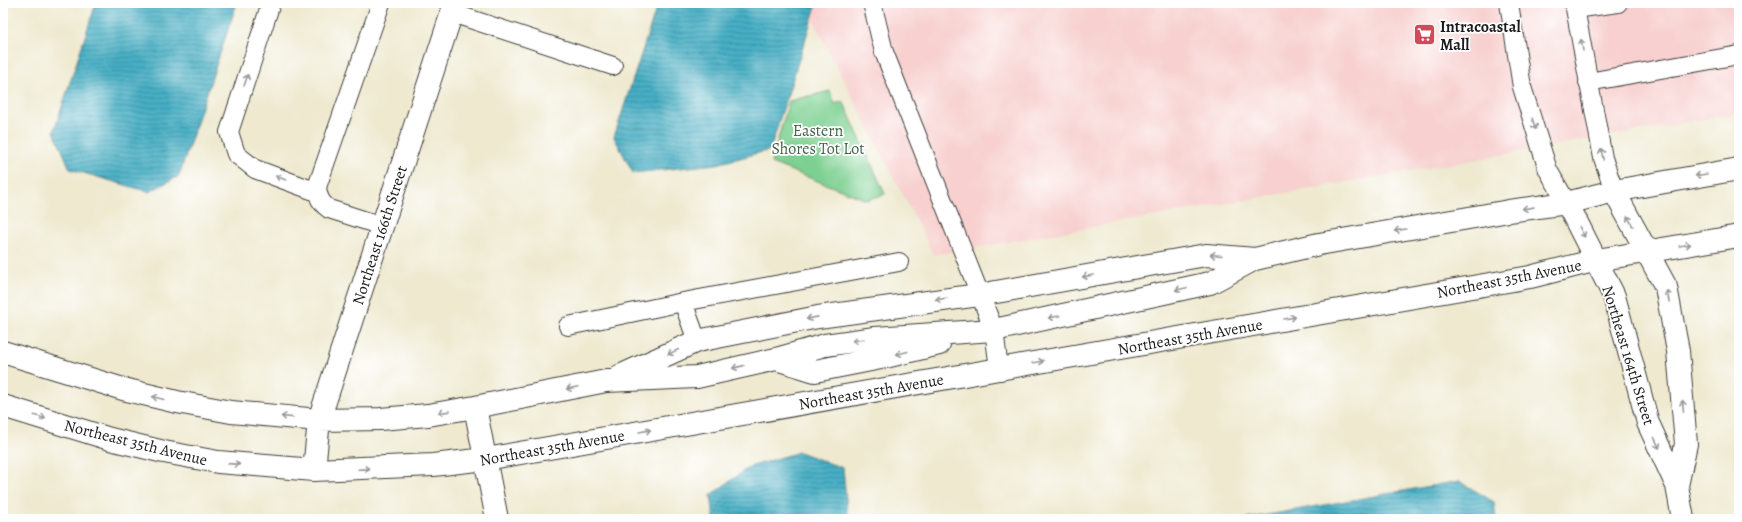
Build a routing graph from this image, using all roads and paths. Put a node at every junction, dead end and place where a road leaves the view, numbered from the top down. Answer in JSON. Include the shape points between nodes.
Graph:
{"nodes":[{"id":1,"x":271,"y":3,"type":"edge"},
{"id":2,"x":381,"y":3,"type":"edge"},
{"id":3,"x":874,"y":3,"type":"edge"},
{"id":4,"x":1509,"y":3,"type":"edge"},
{"id":5,"x":1618,"y":3,"type":"edge"},
{"id":6,"x":1575,"y":6,"type":"edge"},
{"id":7,"x":454,"y":8,"type":"edge"},
{"id":8,"x":1739,"y":55,"type":"edge"},
{"id":9,"x":613,"y":66,"type":"dead end"},
{"id":10,"x":1588,"y":82,"type":"junction"},
{"id":11,"x":1739,"y":169,"type":"edge"},
{"id":12,"x":1614,"y":191,"type":"junction"},
{"id":13,"x":317,"y":192,"type":"junction"},
{"id":14,"x":1567,"y":203,"type":"junction"},
{"id":15,"x":382,"y":226,"type":"junction"},
{"id":16,"x":1739,"y":236,"type":"edge"},
{"id":17,"x":1647,"y":251,"type":"junction"},
{"id":18,"x":1255,"y":258,"type":"junction"},
{"id":19,"x":1597,"y":260,"type":"junction"},
{"id":20,"x":899,"y":262,"type":"dead end"},
{"id":21,"x":980,"y":295,"type":"junction"},
{"id":22,"x":683,"y":302,"type":"junction"},
{"id":23,"x":568,"y":326,"type":"dead end"},
{"id":24,"x":994,"y":330,"type":"junction"},
{"id":25,"x":697,"y":341,"type":"junction"},
{"id":26,"x":3,"y":352,"type":"edge"},
{"id":27,"x":999,"y":369,"type":"junction"},
{"id":28,"x":610,"y":380,"type":"junction"},
{"id":29,"x":3,"y":406,"type":"edge"},
{"id":30,"x":475,"y":407,"type":"junction"},
{"id":31,"x":319,"y":420,"type":"junction"},
{"id":32,"x":486,"y":459,"type":"junction"},
{"id":33,"x":314,"y":470,"type":"junction"},
{"id":34,"x":1677,"y":486,"type":"junction"},
{"id":35,"x":497,"y":519,"type":"edge"},
{"id":36,"x":1683,"y":519,"type":"edge"}],
"edges":[{"from":13,"to":1,"type":"lane","one_way":true,"via":[[255,169],[236,154],[229,132]]},
{"from":2,"to":13,"type":"lane","via":[[316,187]]},
{"from":3,"to":21,"type":"lane","via":[[884,52]]},
{"from":4,"to":14,"type":"lane","one_way":true,"via":[[1522,87],[1548,170]]},
{"from":5,"to":6,"type":"lane"},
{"from":10,"to":6,"type":"lane","one_way":true},
{"from":7,"to":9,"type":"lane"},
{"from":7,"to":15,"type":"street","name":"Northeast 166th Street"},
{"from":8,"to":10,"type":"lane"},
{"from":12,"to":10,"type":"lane","one_way":true,"via":[[1603,158]]},
{"from":11,"to":12,"type":"street","name":"Northeast 35th Avenue","one_way":true},
{"from":12,"to":14,"type":"street","name":"Northeast 35th Avenue"},
{"from":17,"to":12,"type":"street","name":"Northeast 164th Street","one_way":true},
{"from":13,"to":15,"type":"lane","via":[[322,204],[329,209]]},
{"from":14,"to":18,"type":"street","name":"Northeast 35th Avenue","one_way":true,"via":[[1494,213]]},
{"from":14,"to":19,"type":"street","name":"Northeast 164th Street","one_way":true},
{"from":15,"to":31,"type":"street","name":"Northeast 166th Street"},
{"from":17,"to":16,"type":"street","name":"Northeast 35th Avenue","one_way":true},
{"from":17,"to":19,"type":"street","name":"Northeast 35th Avenue"},
{"from":34,"to":17,"type":"street","name":"Northeast 164th Street","one_way":true,"via":[[1686,444],[1678,351],[1666,287]]},
{"from":18,"to":21,"type":"street","name":"Northeast 35th Avenue","one_way":true,"via":[[1206,255]]},
{"from":18,"to":24,"type":"street","name":"Northeast 35th Avenue","one_way":true,"via":[[1210,283]]},
{"from":27,"to":19,"type":"street","name":"Northeast 35th Avenue","one_way":true,"via":[[1530,277]]},
{"from":19,"to":34,"type":"street","name":"Northeast 164th Street","one_way":true,"via":[[1614,296],[1648,423]]},
{"from":20,"to":22,"type":"lane"},
{"from":21,"to":24,"type":"lane"},
{"from":21,"to":25,"type":"street","name":"Northeast 35th Avenue","one_way":true,"via":[[818,317]]},
{"from":22,"to":23,"type":"lane"},
{"from":22,"to":25,"type":"lane"},
{"from":24,"to":27,"type":"lane"},
{"from":24,"to":28,"type":"street","name":"Northeast 35th Avenue","one_way":true,"via":[[816,371],[776,359],[697,377]]},
{"from":25,"to":28,"type":"street","name":"Northeast 35th Avenue","one_way":true},
{"from":31,"to":26,"type":"street","name":"Northeast 35th Avenue","one_way":true,"via":[[231,412],[177,402],[123,389]]},
{"from":32,"to":27,"type":"street","name":"Northeast 35th Avenue","one_way":true},
{"from":28,"to":30,"type":"street","name":"Northeast 35th Avenue","one_way":true},
{"from":29,"to":33,"type":"street","name":"Northeast 35th Avenue","one_way":true,"via":[[110,439],[164,452],[218,462]]},
{"from":30,"to":31,"type":"street","name":"Northeast 35th Avenue","one_way":true,"via":[[380,419]]},
{"from":30,"to":32,"type":"street"},
{"from":31,"to":33,"type":"street","name":"Northeast 166th Street"},
{"from":33,"to":32,"type":"street","name":"Northeast 35th Avenue","one_way":true,"via":[[433,465]]},
{"from":32,"to":35,"type":"street"},
{"from":34,"to":36,"type":"street","name":"Northeast 164th Street"}]}
